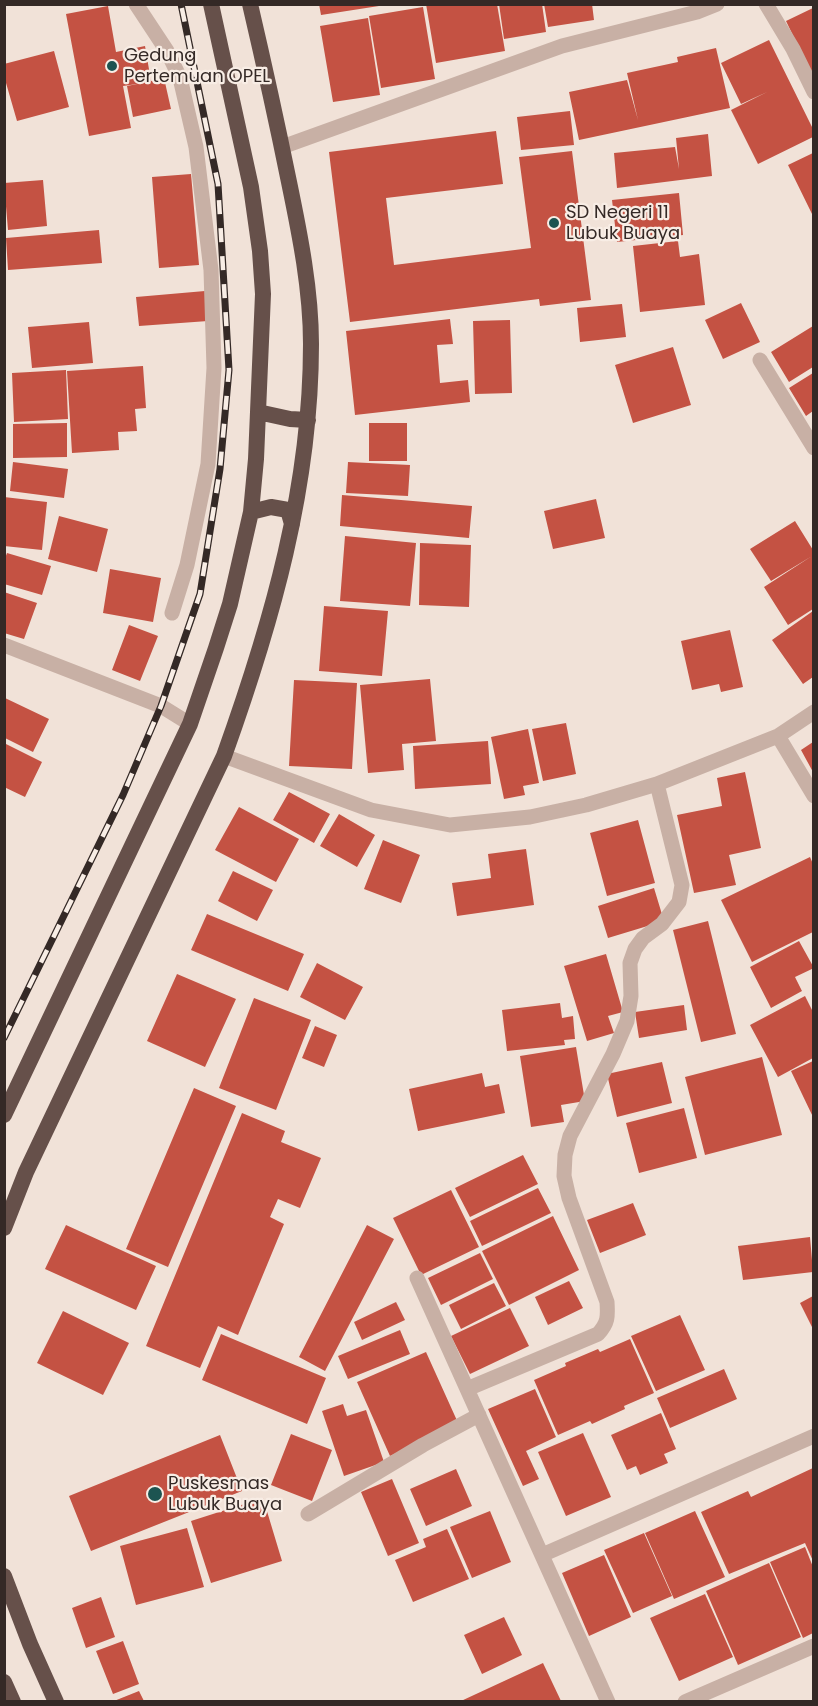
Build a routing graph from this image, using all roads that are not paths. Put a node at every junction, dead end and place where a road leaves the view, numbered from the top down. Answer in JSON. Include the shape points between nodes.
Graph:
{"nodes":[{"id":1,"x":136,"y":4,"type":"edge"},
{"id":2,"x":211,"y":4,"type":"edge"},
{"id":3,"x":250,"y":4,"type":"edge"},
{"id":4,"x":717,"y":4,"type":"edge"},
{"id":5,"x":766,"y":4,"type":"edge"},
{"id":6,"x":813,"y":92,"type":"edge"},
{"id":7,"x":282,"y":147,"type":"junction"},
{"id":8,"x":760,"y":360,"type":"dead end"},
{"id":9,"x":258,"y":412,"type":"junction"},
{"id":10,"x":308,"y":420,"type":"junction"},
{"id":11,"x":813,"y":448,"type":"edge"},
{"id":12,"x":251,"y":512,"type":"junction"},
{"id":13,"x":292,"y":524,"type":"junction"},
{"id":14,"x":172,"y":613,"type":"dead end"},
{"id":15,"x":4,"y":645,"type":"edge"},
{"id":16,"x":813,"y":712,"type":"edge"},
{"id":17,"x":190,"y":724,"type":"junction"},
{"id":18,"x":778,"y":736,"type":"junction"},
{"id":19,"x":224,"y":756,"type":"junction"},
{"id":20,"x":657,"y":784,"type":"junction"},
{"id":21,"x":813,"y":796,"type":"edge"},
{"id":22,"x":4,"y":1114,"type":"edge"},
{"id":23,"x":4,"y":1227,"type":"edge"},
{"id":24,"x":417,"y":1278,"type":"dead end"},
{"id":25,"x":467,"y":1389,"type":"junction"},
{"id":26,"x":479,"y":1415,"type":"junction"},
{"id":27,"x":813,"y":1436,"type":"edge"},
{"id":28,"x":308,"y":1514,"type":"dead end"},
{"id":29,"x":542,"y":1555,"type":"junction"},
{"id":30,"x":4,"y":1576,"type":"edge"},
{"id":31,"x":813,"y":1646,"type":"edge"},
{"id":32,"x":4,"y":1682,"type":"edge"},
{"id":33,"x":13,"y":1701,"type":"edge"},
{"id":34,"x":56,"y":1701,"type":"edge"},
{"id":35,"x":608,"y":1701,"type":"edge"},
{"id":36,"x":685,"y":1701,"type":"edge"}],
"edges":[{"from":1,"to":14,"type":"street","via":[[180,78],[196,147],[211,270],[214,368],[208,464],[187,565]]},
{"from":2,"to":9,"type":"highway","via":[[260,250],[263,294]]},
{"from":3,"to":7,"type":"highway"},
{"from":4,"to":7,"type":"street","via":[[562,46]]},
{"from":5,"to":6,"type":"street"},
{"from":7,"to":10,"type":"highway","via":[[302,244],[308,300]]},
{"from":8,"to":11,"type":"street"},
{"from":9,"to":10,"type":"highway"},
{"from":9,"to":12,"type":"highway"},
{"from":10,"to":13,"type":"highway"},
{"from":12,"to":13,"type":"highway","via":[[271,507],[288,510]]},
{"from":12,"to":17,"type":"highway","via":[[230,604]]},
{"from":13,"to":19,"type":"highway","via":[[247,693]]},
{"from":15,"to":17,"type":"street","via":[[161,706]]},
{"from":16,"to":18,"type":"street"},
{"from":17,"to":22,"type":"highway"},
{"from":18,"to":20,"type":"street"},
{"from":18,"to":21,"type":"street"},
{"from":19,"to":20,"type":"street","via":[[371,810],[450,825],[530,818]]},
{"from":19,"to":23,"type":"highway","via":[[26,1172]]},
{"from":20,"to":25,"type":"street","via":[[682,885],[680,903],[635,949],[630,963],[627,1021],[570,1136],[565,1155],[569,1198],[607,1302],[605,1326],[598,1334]]},
{"from":24,"to":25,"type":"street"},
{"from":25,"to":26,"type":"street"},
{"from":26,"to":28,"type":"street"},
{"from":26,"to":29,"type":"street"},
{"from":27,"to":29,"type":"street"},
{"from":29,"to":35,"type":"street"},
{"from":30,"to":34,"type":"highway"},
{"from":31,"to":36,"type":"street"},
{"from":32,"to":33,"type":"highway"}]}
